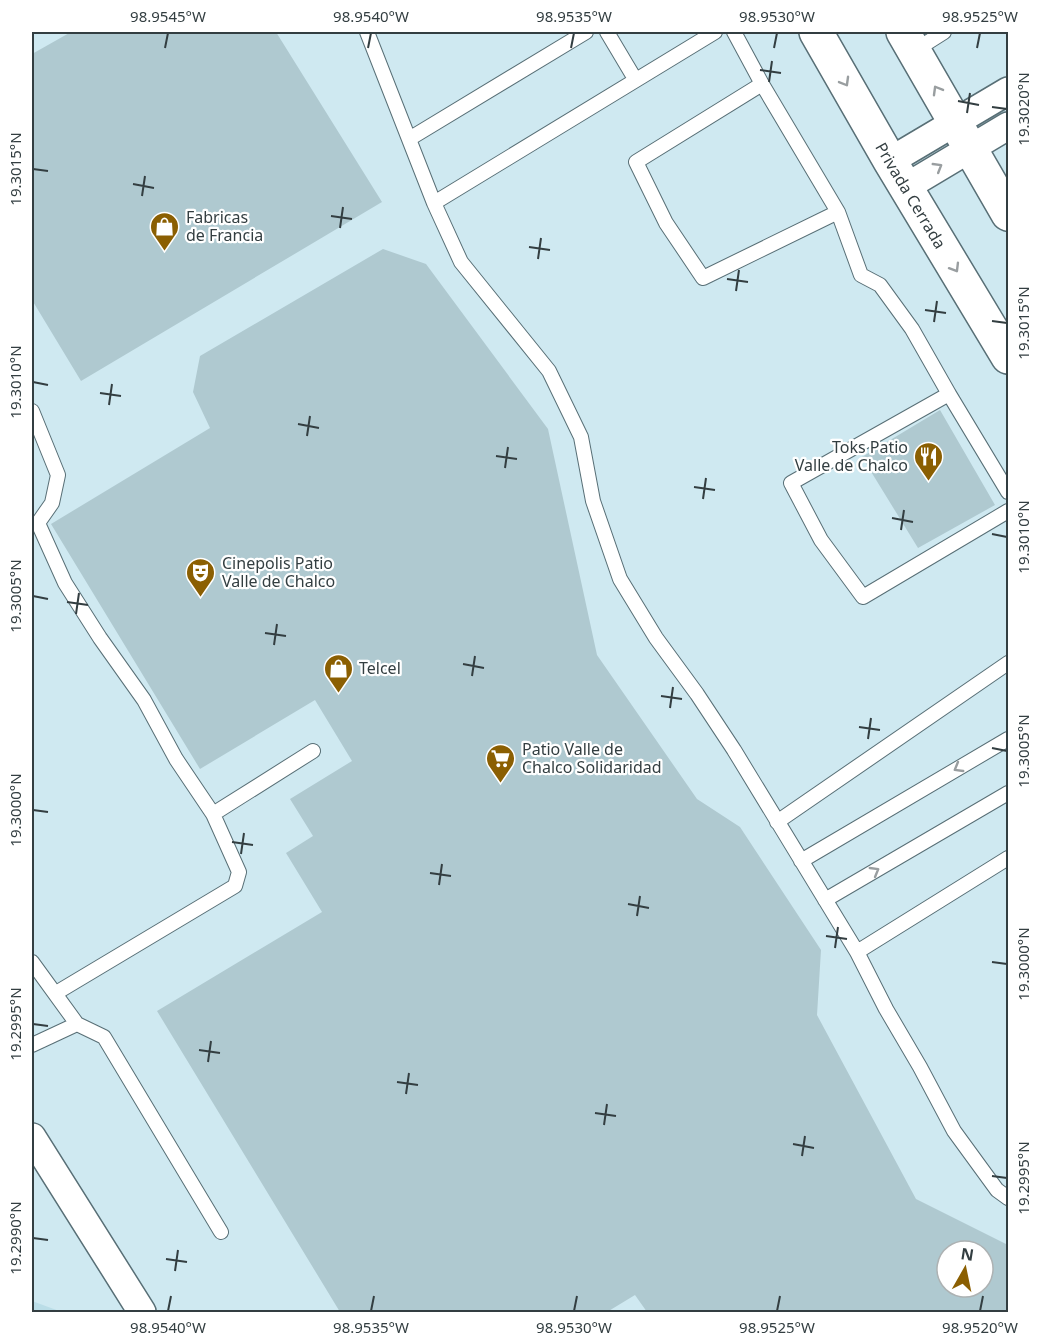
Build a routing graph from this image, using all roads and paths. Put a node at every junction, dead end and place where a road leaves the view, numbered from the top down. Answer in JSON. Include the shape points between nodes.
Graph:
{"nodes":[{"id":1,"x":367,"y":32,"type":"edge"},
{"id":2,"x":586,"y":32,"type":"edge"},
{"id":3,"x":607,"y":32,"type":"edge"},
{"id":4,"x":715,"y":32,"type":"edge"},
{"id":5,"x":734,"y":32,"type":"edge"},
{"id":6,"x":816,"y":32,"type":"edge"},
{"id":7,"x":944,"y":32,"type":"edge"},
{"id":8,"x":909,"y":41,"type":"edge"},
{"id":9,"x":635,"y":79,"type":"junction"},
{"id":10,"x":762,"y":84,"type":"junction"},
{"id":11,"x":1008,"y":91,"type":"edge"},
{"id":12,"x":1008,"y":126,"type":"edge"},
{"id":13,"x":963,"y":135,"type":"junction"},
{"id":14,"x":409,"y":139,"type":"junction"},
{"id":15,"x":898,"y":174,"type":"junction"},
{"id":16,"x":434,"y":203,"type":"junction"},
{"id":17,"x":838,"y":212,"type":"junction"},
{"id":18,"x":1008,"y":214,"type":"edge"},
{"id":19,"x":1008,"y":357,"type":"edge"},
{"id":20,"x":949,"y":394,"type":"junction"},
{"id":21,"x":32,"y":411,"type":"edge"},
{"id":22,"x":37,"y":437,"type":"edge"},
{"id":23,"x":1008,"y":492,"type":"edge"},
{"id":24,"x":1008,"y":511,"type":"edge"},
{"id":25,"x":1008,"y":663,"type":"edge"},
{"id":26,"x":1008,"y":739,"type":"edge"},
{"id":27,"x":313,"y":751,"type":"dead end"},
{"id":28,"x":1008,"y":793,"type":"edge"},
{"id":29,"x":213,"y":814,"type":"junction"},
{"id":30,"x":777,"y":822,"type":"junction"},
{"id":31,"x":1008,"y":858,"type":"edge"},
{"id":32,"x":801,"y":861,"type":"junction"},
{"id":33,"x":825,"y":900,"type":"junction"},
{"id":34,"x":857,"y":952,"type":"junction"},
{"id":35,"x":32,"y":962,"type":"edge"},
{"id":36,"x":57,"y":993,"type":"junction"},
{"id":37,"x":77,"y":1024,"type":"junction"},
{"id":38,"x":32,"y":1046,"type":"edge"},
{"id":39,"x":32,"y":1137,"type":"edge"},
{"id":40,"x":1008,"y":1198,"type":"edge"},
{"id":41,"x":221,"y":1232,"type":"dead end"},
{"id":42,"x":142,"y":1312,"type":"edge"}],
"edges":[{"from":1,"to":14,"type":"lane"},
{"from":2,"to":14,"type":"lane"},
{"from":3,"to":9,"type":"lane"},
{"from":4,"to":9,"type":"lane"},
{"from":5,"to":10,"type":"lane"},
{"from":6,"to":15,"type":"street","name":"Privada Cerrada","one_way":true},
{"from":7,"to":8,"type":"lane"},
{"from":13,"to":8,"type":"street","one_way":true},
{"from":9,"to":16,"type":"lane"},
{"from":10,"to":17,"type":"lane"},
{"from":10,"to":17,"type":"lane","via":[[636,162],[666,224],[703,278]]},
{"from":11,"to":13,"type":"street"},
{"from":12,"to":13,"type":"street"},
{"from":13,"to":15,"type":"street"},
{"from":13,"to":18,"type":"street"},
{"from":14,"to":16,"type":"lane"},
{"from":15,"to":19,"type":"street","name":"Privada Cerrada","one_way":true},
{"from":16,"to":30,"type":"lane","via":[[462,262],[549,371],[581,437],[593,501],[620,579]]},
{"from":17,"to":20,"type":"lane","via":[[861,275],[880,285]]},
{"from":20,"to":23,"type":"lane"},
{"from":20,"to":24,"type":"lane","via":[[791,483],[821,540],[863,597]]},
{"from":21,"to":22,"type":"lane"},
{"from":22,"to":29,"type":"lane","via":[[58,475],[52,503],[38,523],[65,583],[144,700],[176,759]]},
{"from":25,"to":30,"type":"lane"},
{"from":26,"to":32,"type":"lane","one_way":true},
{"from":27,"to":29,"type":"lane"},
{"from":33,"to":28,"type":"lane","one_way":true},
{"from":29,"to":36,"type":"lane","via":[[239,872],[235,886]]},
{"from":30,"to":32,"type":"lane"},
{"from":31,"to":34,"type":"lane"},
{"from":32,"to":33,"type":"lane"},
{"from":33,"to":34,"type":"lane"},
{"from":34,"to":40,"type":"lane","via":[[954,1131]]},
{"from":35,"to":36,"type":"lane"},
{"from":36,"to":37,"type":"lane"},
{"from":37,"to":38,"type":"lane"},
{"from":37,"to":41,"type":"lane","via":[[104,1037]]},
{"from":39,"to":42,"type":"street"}]}
